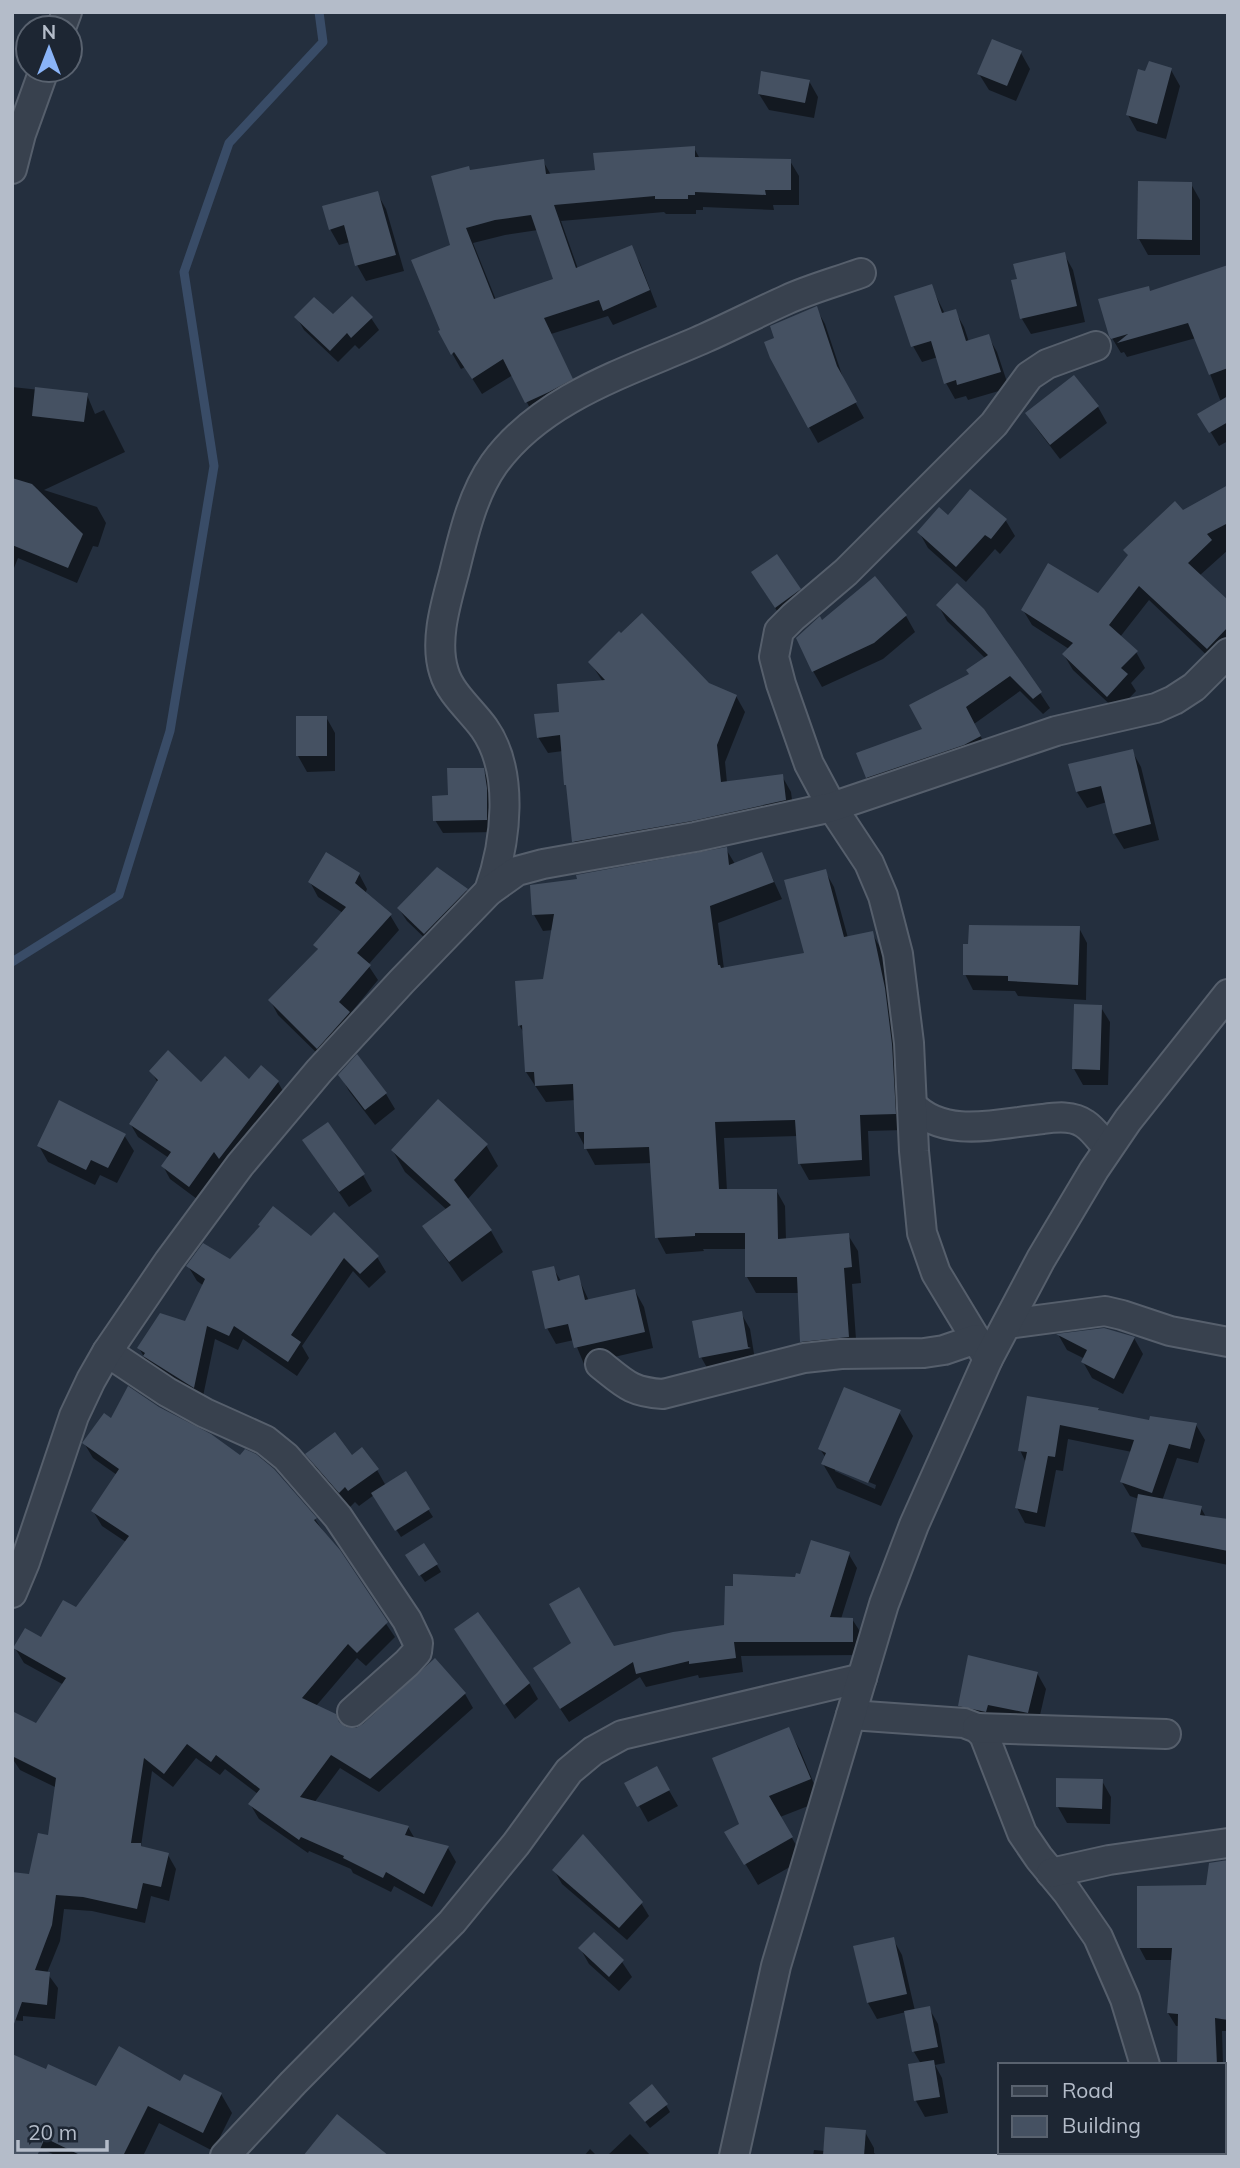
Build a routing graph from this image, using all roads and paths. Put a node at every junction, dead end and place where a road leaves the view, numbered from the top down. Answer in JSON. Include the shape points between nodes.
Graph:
{"nodes":[{"id":1,"x":39,"y":84,"type":"edge"},
{"id":2,"x":12,"y":169,"type":"edge"},
{"id":3,"x":861,"y":273,"type":"dead end"},
{"id":4,"x":1096,"y":346,"type":"dead end"},
{"id":5,"x":1228,"y":653,"type":"edge"},
{"id":6,"x":832,"y":807,"type":"junction"},
{"id":7,"x":489,"y":891,"type":"junction"},
{"id":8,"x":1228,"y":994,"type":"edge"},
{"id":9,"x":912,"y":1105,"type":"junction"},
{"id":10,"x":1108,"y":1148,"type":"junction"},
{"id":11,"x":1007,"y":1324,"type":"junction"},
{"id":12,"x":1228,"y":1342,"type":"edge"},
{"id":13,"x":982,"y":1349,"type":"junction"},
{"id":14,"x":107,"y":1352,"type":"junction"},
{"id":15,"x":600,"y":1364,"type":"dead end"},
{"id":16,"x":12,"y":1593,"type":"edge"},
{"id":17,"x":862,"y":1678,"type":"junction"},
{"id":18,"x":352,"y":1712,"type":"dead end"},
{"id":19,"x":852,"y":1715,"type":"junction"},
{"id":20,"x":977,"y":1728,"type":"junction"},
{"id":21,"x":1166,"y":1734,"type":"dead end"},
{"id":22,"x":1228,"y":1843,"type":"edge"},
{"id":23,"x":1051,"y":1873,"type":"junction"},
{"id":24,"x":1144,"y":2063,"type":"edge"},
{"id":25,"x":225,"y":2156,"type":"edge"},
{"id":26,"x":734,"y":2156,"type":"edge"}],
"edges":[{"from":1,"to":2,"type":"street"},
{"from":3,"to":7,"type":"street","via":[[789,299],[587,390],[518,435],[493,465],[476,496],[459,550],[440,641],[445,676],[486,731],[500,759],[502,836]]},
{"from":4,"to":6,"type":"street","via":[[1046,364],[1029,376],[993,424],[846,572],[779,631],[774,657],[781,684],[809,764]]},
{"from":5,"to":6,"type":"street","via":[[1194,687],[1156,708],[1045,735]]},
{"from":6,"to":7,"type":"street","via":[[542,864],[517,871]]},
{"from":6,"to":9,"type":"street","via":[[869,863],[883,895],[898,954]]},
{"from":7,"to":14,"type":"street","via":[[356,1031],[240,1165]]},
{"from":8,"to":10,"type":"street"},
{"from":9,"to":10,"type":"street","via":[[923,1117],[948,1125],[1071,1118],[1086,1124]]},
{"from":9,"to":13,"type":"street","via":[[919,1208],[928,1256]]},
{"from":10,"to":11,"type":"street"},
{"from":11,"to":12,"type":"street","via":[[1105,1311],[1170,1331]]},
{"from":11,"to":13,"type":"street"},
{"from":13,"to":15,"type":"street","via":[[804,1358],[663,1394],[631,1389]]},
{"from":13,"to":17,"type":"street","via":[[884,1604]]},
{"from":14,"to":16,"type":"street","via":[[74,1416]]},
{"from":14,"to":18,"type":"street","via":[[167,1392],[265,1440],[286,1457],[338,1517],[418,1643],[407,1663]]},
{"from":17,"to":19,"type":"street"},
{"from":17,"to":25,"type":"street","via":[[622,1735],[593,1751],[569,1771],[452,1922]]},
{"from":19,"to":20,"type":"street","via":[[952,1721]]},
{"from":19,"to":26,"type":"street","via":[[776,1966]]},
{"from":20,"to":21,"type":"street"},
{"from":20,"to":23,"type":"street","via":[[989,1745],[1022,1833]]},
{"from":22,"to":23,"type":"street"},
{"from":23,"to":24,"type":"street","via":[[1098,1937],[1125,1999]]}]}
